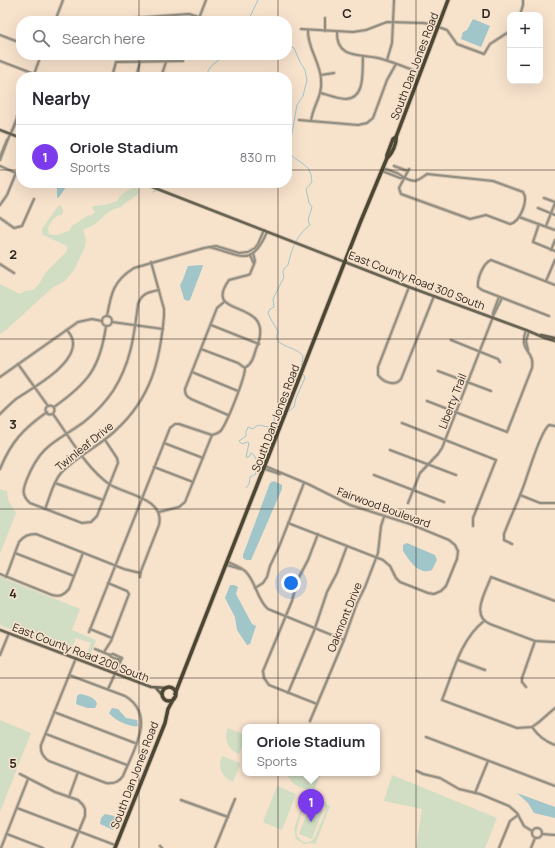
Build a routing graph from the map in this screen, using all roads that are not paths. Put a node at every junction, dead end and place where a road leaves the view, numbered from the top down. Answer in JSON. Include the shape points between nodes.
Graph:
{"nodes":[{"id":1,"x":63,"y":0,"type":"edge"},
{"id":2,"x":206,"y":0,"type":"edge"},
{"id":3,"x":394,"y":0,"type":"edge"},
{"id":4,"x":448,"y":0,"type":"edge"},
{"id":5,"x":523,"y":0,"type":"edge"},
{"id":6,"x":521,"y":12,"type":"edge"},
{"id":7,"x":57,"y":16,"type":"edge"},
{"id":8,"x":160,"y":16,"type":"edge"},
{"id":9,"x":196,"y":16,"type":"edge"},
{"id":10,"x":200,"y":16,"type":"edge"},
{"id":11,"x":325,"y":18,"type":"dead end"},
{"id":12,"x":393,"y":22,"type":"junction"},
{"id":13,"x":438,"y":27,"type":"junction"},
{"id":14,"x":301,"y":30,"type":"dead end"},
{"id":15,"x":308,"y":30,"type":"junction"},
{"id":16,"x":324,"y":31,"type":"junction"},
{"id":17,"x":337,"y":32,"type":"junction"},
{"id":18,"x":507,"y":33,"type":"edge"},
{"id":19,"x":0,"y":35,"type":"edge"},
{"id":20,"x":16,"y":41,"type":"edge"},
{"id":21,"x":363,"y":56,"type":"junction"},
{"id":22,"x":39,"y":60,"type":"edge"},
{"id":23,"x":386,"y":60,"type":"junction"},
{"id":24,"x":0,"y":61,"type":"edge"},
{"id":25,"x":183,"y":61,"type":"dead end"},
{"id":26,"x":140,"y":62,"type":"junction"},
{"id":27,"x":166,"y":62,"type":"junction"},
{"id":28,"x":396,"y":64,"type":"junction"},
{"id":29,"x":24,"y":72,"type":"edge"},
{"id":30,"x":35,"y":72,"type":"edge"},
{"id":31,"x":113,"y":72,"type":"edge"},
{"id":32,"x":137,"y":72,"type":"edge"},
{"id":33,"x":163,"y":72,"type":"edge"},
{"id":34,"x":420,"y":73,"type":"junction"},
{"id":35,"x":334,"y":74,"type":"dead end"},
{"id":36,"x":321,"y":75,"type":"junction"},
{"id":37,"x":320,"y":93,"type":"junction"},
{"id":38,"x":16,"y":119,"type":"edge"},
{"id":39,"x":298,"y":120,"type":"dead end"},
{"id":40,"x":311,"y":121,"type":"junction"},
{"id":41,"x":0,"y":131,"type":"edge"},
{"id":42,"x":11,"y":133,"type":"junction"},
{"id":43,"x":16,"y":136,"type":"edge"},
{"id":44,"x":0,"y":160,"type":"edge"},
{"id":45,"x":0,"y":166,"type":"edge"},
{"id":46,"x":394,"y":166,"type":"dead end"},
{"id":47,"x":383,"y":170,"type":"junction"},
{"id":48,"x":405,"y":178,"type":"junction"},
{"id":49,"x":156,"y":188,"type":"edge"},
{"id":50,"x":544,"y":198,"type":"dead end"},
{"id":51,"x":34,"y":199,"type":"dead end"},
{"id":52,"x":555,"y":203,"type":"edge"},
{"id":53,"x":0,"y":205,"type":"edge"},
{"id":54,"x":538,"y":208,"type":"dead end"},
{"id":55,"x":551,"y":213,"type":"junction"},
{"id":56,"x":555,"y":215,"type":"edge"},
{"id":57,"x":519,"y":217,"type":"junction"},
{"id":58,"x":0,"y":219,"type":"edge"},
{"id":59,"x":539,"y":224,"type":"junction"},
{"id":60,"x":546,"y":226,"type":"junction"},
{"id":61,"x":264,"y":230,"type":"junction"},
{"id":62,"x":555,"y":230,"type":"edge"},
{"id":63,"x":267,"y":232,"type":"junction"},
{"id":64,"x":555,"y":240,"type":"edge"},
{"id":65,"x":261,"y":241,"type":"junction"},
{"id":66,"x":551,"y":250,"type":"junction"},
{"id":67,"x":555,"y":251,"type":"edge"},
{"id":68,"x":250,"y":253,"type":"junction"},
{"id":69,"x":555,"y":261,"type":"edge"},
{"id":70,"x":151,"y":262,"type":"junction"},
{"id":71,"x":345,"y":262,"type":"junction"},
{"id":72,"x":0,"y":264,"type":"edge"},
{"id":73,"x":14,"y":273,"type":"dead end"},
{"id":74,"x":546,"y":281,"type":"junction"},
{"id":75,"x":555,"y":285,"type":"edge"},
{"id":76,"x":409,"y":287,"type":"junction"},
{"id":77,"x":159,"y":290,"type":"junction"},
{"id":78,"x":434,"y":296,"type":"junction"},
{"id":79,"x":498,"y":297,"type":"junction"},
{"id":80,"x":502,"y":298,"type":"junction"},
{"id":81,"x":224,"y":302,"type":"junction"},
{"id":82,"x":107,"y":316,"type":"junction"},
{"id":83,"x":549,"y":316,"type":"dead end"},
{"id":84,"x":493,"y":317,"type":"junction"},
{"id":85,"x":102,"y":321,"type":"junction"},
{"id":86,"x":112,"y":322,"type":"junction"},
{"id":87,"x":135,"y":325,"type":"junction"},
{"id":88,"x":211,"y":325,"type":"junction"},
{"id":89,"x":106,"y":326,"type":"junction"},
{"id":90,"x":163,"y":329,"type":"junction"},
{"id":91,"x":66,"y":330,"type":"junction"},
{"id":92,"x":526,"y":330,"type":"junction"},
{"id":93,"x":530,"y":331,"type":"junction"},
{"id":94,"x":451,"y":340,"type":"dead end"},
{"id":95,"x":555,"y":340,"type":"edge"},
{"id":96,"x":259,"y":344,"type":"junction"},
{"id":97,"x":201,"y":349,"type":"junction"},
{"id":98,"x":528,"y":351,"type":"junction"},
{"id":99,"x":480,"y":352,"type":"junction"},
{"id":100,"x":500,"y":362,"type":"dead end"},
{"id":101,"x":18,"y":364,"type":"junction"},
{"id":102,"x":245,"y":368,"type":"junction"},
{"id":103,"x":438,"y":371,"type":"dead end"},
{"id":104,"x":192,"y":372,"type":"junction"},
{"id":105,"x":0,"y":377,"type":"edge"},
{"id":106,"x":468,"y":382,"type":"junction"},
{"id":107,"x":34,"y":386,"type":"junction"},
{"id":108,"x":238,"y":391,"type":"junction"},
{"id":109,"x":491,"y":391,"type":"dead end"},
{"id":110,"x":427,"y":401,"type":"dead end"},
{"id":111,"x":48,"y":406,"type":"junction"},
{"id":112,"x":54,"y":407,"type":"junction"},
{"id":113,"x":47,"y":412,"type":"junction"},
{"id":114,"x":456,"y":412,"type":"junction"},
{"id":115,"x":0,"y":414,"type":"edge"},
{"id":116,"x":53,"y":414,"type":"junction"},
{"id":117,"x":228,"y":414,"type":"junction"},
{"id":118,"x":402,"y":423,"type":"dead end"},
{"id":119,"x":555,"y":426,"type":"edge"},
{"id":120,"x":67,"y":433,"type":"junction"},
{"id":121,"x":212,"y":435,"type":"junction"},
{"id":122,"x":105,"y":440,"type":"junction"},
{"id":123,"x":446,"y":440,"type":"junction"},
{"id":124,"x":164,"y":443,"type":"junction"},
{"id":125,"x":390,"y":450,"type":"dead end"},
{"id":126,"x":82,"y":456,"type":"junction"},
{"id":127,"x":202,"y":458,"type":"junction"},
{"id":128,"x":428,"y":464,"type":"junction"},
{"id":129,"x":154,"y":466,"type":"junction"},
{"id":130,"x":265,"y":468,"type":"junction"},
{"id":131,"x":0,"y":469,"type":"edge"},
{"id":132,"x":374,"y":475,"type":"dead end"},
{"id":133,"x":456,"y":475,"type":"dead end"},
{"id":134,"x":193,"y":482,"type":"junction"},
{"id":135,"x":55,"y":483,"type":"junction"},
{"id":136,"x":304,"y":483,"type":"junction"},
{"id":137,"x":109,"y":484,"type":"junction"},
{"id":138,"x":413,"y":490,"type":"junction"},
{"id":139,"x":520,"y":495,"type":"junction"},
{"id":140,"x":142,"y":498,"type":"junction"},
{"id":141,"x":103,"y":500,"type":"junction"},
{"id":142,"x":444,"y":502,"type":"dead end"},
{"id":143,"x":408,"y":503,"type":"dead end"},
{"id":144,"x":555,"y":503,"type":"edge"},
{"id":145,"x":45,"y":509,"type":"junction"},
{"id":146,"x":159,"y":512,"type":"junction"},
{"id":147,"x":384,"y":517,"type":"junction"},
{"id":148,"x":288,"y":523,"type":"junction"},
{"id":149,"x":473,"y":526,"type":"dead end"},
{"id":150,"x":318,"y":534,"type":"junction"},
{"id":151,"x":512,"y":544,"type":"dead end"},
{"id":152,"x":347,"y":546,"type":"junction"},
{"id":153,"x":15,"y":553,"type":"junction"},
{"id":154,"x":83,"y":553,"type":"junction"},
{"id":155,"x":376,"y":558,"type":"junction"},
{"id":156,"x":228,"y":563,"type":"junction"},
{"id":157,"x":115,"y":566,"type":"junction"},
{"id":158,"x":140,"y":572,"type":"junction"},
{"id":159,"x":0,"y":574,"type":"edge"},
{"id":160,"x":74,"y":576,"type":"junction"},
{"id":161,"x":6,"y":577,"type":"junction"},
{"id":162,"x":140,"y":577,"type":"dead end"},
{"id":163,"x":108,"y":583,"type":"junction"},
{"id":164,"x":255,"y":588,"type":"junction"},
{"id":165,"x":555,"y":601,"type":"edge"},
{"id":166,"x":286,"y":616,"type":"junction"},
{"id":167,"x":484,"y":621,"type":"junction"},
{"id":168,"x":315,"y":628,"type":"junction"},
{"id":169,"x":90,"y":629,"type":"junction"},
{"id":170,"x":0,"y":630,"type":"edge"},
{"id":171,"x":89,"y":632,"type":"dead end"},
{"id":172,"x":9,"y":633,"type":"junction"},
{"id":173,"x":112,"y":638,"type":"junction"},
{"id":174,"x":344,"y":640,"type":"junction"},
{"id":175,"x":535,"y":641,"type":"junction"},
{"id":176,"x":555,"y":642,"type":"edge"},
{"id":177,"x":96,"y":649,"type":"dead end"},
{"id":178,"x":104,"y":652,"type":"junction"},
{"id":179,"x":0,"y":655,"type":"edge"},
{"id":180,"x":76,"y":658,"type":"junction"},
{"id":181,"x":458,"y":660,"type":"junction"},
{"id":182,"x":485,"y":670,"type":"dead end"},
{"id":183,"x":115,"y":673,"type":"junction"},
{"id":184,"x":69,"y":675,"type":"junction"},
{"id":185,"x":178,"y":684,"type":"junction"},
{"id":186,"x":526,"y":687,"type":"dead end"},
{"id":187,"x":156,"y":688,"type":"junction"},
{"id":188,"x":168,"y":688,"type":"junction"},
{"id":189,"x":108,"y":689,"type":"junction"},
{"id":190,"x":288,"y":693,"type":"junction"},
{"id":191,"x":175,"y":694,"type":"junction"},
{"id":192,"x":163,"y":697,"type":"junction"},
{"id":193,"x":174,"y":698,"type":"junction"},
{"id":194,"x":317,"y":704,"type":"junction"},
{"id":195,"x":555,"y":708,"type":"edge"},
{"id":196,"x":168,"y":709,"type":"junction"},
{"id":197,"x":54,"y":712,"type":"junction"},
{"id":198,"x":310,"y":721,"type":"dead end"},
{"id":199,"x":532,"y":727,"type":"junction"},
{"id":200,"x":46,"y":734,"type":"junction"},
{"id":201,"x":426,"y":737,"type":"dead end"},
{"id":202,"x":136,"y":743,"type":"junction"},
{"id":203,"x":555,"y":745,"type":"edge"},
{"id":204,"x":488,"y":760,"type":"junction"},
{"id":205,"x":127,"y":765,"type":"junction"},
{"id":206,"x":417,"y":771,"type":"dead end"},
{"id":207,"x":78,"y":772,"type":"junction"},
{"id":208,"x":20,"y":774,"type":"dead end"},
{"id":209,"x":28,"y":778,"type":"junction"},
{"id":210,"x":555,"y":786,"type":"edge"},
{"id":211,"x":475,"y":793,"type":"junction"},
{"id":212,"x":69,"y":797,"type":"junction"},
{"id":213,"x":235,"y":799,"type":"dead end"},
{"id":214,"x":181,"y":800,"type":"dead end"},
{"id":215,"x":17,"y":808,"type":"junction"},
{"id":216,"x":518,"y":815,"type":"junction"},
{"id":217,"x":228,"y":818,"type":"junction"},
{"id":218,"x":79,"y":831,"type":"junction"},
{"id":219,"x":532,"y":831,"type":"junction"},
{"id":220,"x":7,"y":834,"type":"junction"},
{"id":221,"x":542,"y":834,"type":"junction"},
{"id":222,"x":555,"y":835,"type":"edge"},
{"id":223,"x":535,"y":838,"type":"junction"},
{"id":224,"x":116,"y":847,"type":"edge"},
{"id":225,"x":1,"y":848,"type":"edge"},
{"id":226,"x":43,"y":848,"type":"edge"},
{"id":227,"x":72,"y":848,"type":"edge"},
{"id":228,"x":216,"y":848,"type":"edge"},
{"id":229,"x":499,"y":848,"type":"edge"},
{"id":230,"x":531,"y":848,"type":"edge"}],
"edges":[{"from":1,"to":7,"type":"street"},
{"from":2,"to":10,"type":"street"},
{"from":3,"to":12,"type":"street"},
{"from":4,"to":13,"type":"main road","name":"South Dan Jones Road"},
{"from":5,"to":6,"type":"street"},
{"from":8,"to":9,"type":"street"},
{"from":11,"to":16,"type":"street"},
{"from":12,"to":13,"type":"street","via":[[423,23]]},
{"from":12,"to":17,"type":"street","via":[[359,32]]},
{"from":12,"to":23,"type":"street","via":[[392,43]]},
{"from":13,"to":18,"type":"street","via":[[447,30],[457,44],[484,54],[490,44]]},
{"from":13,"to":34,"type":"main road","name":"South Dan Jones Road"},
{"from":14,"to":15,"type":"street"},
{"from":15,"to":16,"type":"street"},
{"from":15,"to":36,"type":"street","via":[[308,39]]},
{"from":16,"to":17,"type":"street"},
{"from":17,"to":21,"type":"street","via":[[339,44],[345,51]]},
{"from":19,"to":20,"type":"street"},
{"from":21,"to":23,"type":"street"},
{"from":21,"to":37,"type":"street","via":[[360,87],[356,95],[346,99]]},
{"from":22,"to":30,"type":"street"},
{"from":23,"to":28,"type":"street"},
{"from":24,"to":29,"type":"street"},
{"from":25,"to":27,"type":"street"},
{"from":26,"to":27,"type":"street"},
{"from":26,"to":31,"type":"street","via":[[116,62]]},
{"from":26,"to":32,"type":"street"},
{"from":27,"to":33,"type":"street"},
{"from":28,"to":34,"type":"street"},
{"from":28,"to":40,"type":"street","via":[[369,122],[358,125]]},
{"from":34,"to":47,"type":"main road","name":"South Dan Jones Road","via":[[394,148]]},
{"from":35,"to":36,"type":"street"},
{"from":36,"to":37,"type":"street"},
{"from":37,"to":40,"type":"street"},
{"from":38,"to":42,"type":"street"},
{"from":39,"to":40,"type":"street"},
{"from":41,"to":42,"type":"street"},
{"from":42,"to":43,"type":"street"},
{"from":42,"to":44,"type":"street"},
{"from":45,"to":53,"type":"street","via":[[16,173]]},
{"from":46,"to":48,"type":"street","via":[[408,170]]},
{"from":47,"to":48,"type":"street"},
{"from":47,"to":71,"type":"main road","name":"South Dan Jones Road"},
{"from":48,"to":57,"type":"street","via":[[399,188],[404,197],[470,220],[486,215],[510,224],[516,222]]},
{"from":48,"to":57,"type":"street","via":[[413,182],[427,174],[493,181],[525,194],[526,201]]},
{"from":49,"to":61,"type":"street","name":"East County Road 300 South"},
{"from":50,"to":52,"type":"street"},
{"from":51,"to":58,"type":"street","via":[[24,223],[18,228]]},
{"from":52,"to":55,"type":"street"},
{"from":54,"to":55,"type":"street"},
{"from":55,"to":56,"type":"street"},
{"from":55,"to":60,"type":"street"},
{"from":57,"to":59,"type":"street"},
{"from":59,"to":60,"type":"street"},
{"from":59,"to":66,"type":"street","via":[[533,242]]},
{"from":60,"to":62,"type":"street"},
{"from":61,"to":63,"type":"street","name":"East County Road 300 South"},
{"from":61,"to":65,"type":"street"},
{"from":63,"to":65,"type":"street"},
{"from":63,"to":71,"type":"street","name":"East County Road 300 South"},
{"from":64,"to":66,"type":"street"},
{"from":65,"to":68,"type":"street","via":[[259,248]]},
{"from":66,"to":67,"type":"street"},
{"from":68,"to":70,"type":"street","via":[[241,257],[208,247]]},
{"from":68,"to":81,"type":"street","via":[[254,264],[250,274],[229,280],[222,295]]},
{"from":69,"to":74,"type":"street"},
{"from":70,"to":77,"type":"street","name":"Twinleaf Drive"},
{"from":70,"to":82,"type":"street","via":[[134,268],[120,278],[112,293]]},
{"from":71,"to":76,"type":"street","name":"East County Road 300 South"},
{"from":71,"to":130,"type":"main road","name":"South Dan Jones Road"},
{"from":72,"to":73,"type":"street"},
{"from":74,"to":75,"type":"street"},
{"from":74,"to":79,"type":"street","via":[[489,261],[485,264],[478,285],[482,290]]},
{"from":76,"to":78,"type":"street","name":"East County Road 300 South"},
{"from":76,"to":78,"type":"street","via":[[377,369],[378,376],[386,381],[396,383],[401,379]]},
{"from":77,"to":87,"type":"street","via":[[146,293],[140,299]]},
{"from":77,"to":90,"type":"street","name":"Twinleaf Drive","via":[[164,309]]},
{"from":78,"to":84,"type":"street","name":"East County Road 300 South"},
{"from":79,"to":80,"type":"street"},
{"from":79,"to":84,"type":"street","name":"Liberty Trail"},
{"from":80,"to":83,"type":"street"},
{"from":80,"to":84,"type":"street"},
{"from":81,"to":88,"type":"street","via":[[217,308]]},
{"from":81,"to":96,"type":"street","via":[[248,312],[256,319],[261,332]]},
{"from":82,"to":85,"type":"street"},
{"from":82,"to":86,"type":"street"},
{"from":84,"to":92,"type":"street","name":"East County Road 300 South"},
{"from":84,"to":99,"type":"street","name":"Liberty Trail"},
{"from":85,"to":89,"type":"street"},
{"from":85,"to":91,"type":"street","via":[[85,320]]},
{"from":86,"to":87,"type":"street"},
{"from":86,"to":89,"type":"street"},
{"from":87,"to":90,"type":"street"},
{"from":87,"to":120,"type":"street","via":[[131,352],[122,377],[102,406]]},
{"from":88,"to":96,"type":"street"},
{"from":88,"to":97,"type":"street"},
{"from":89,"to":112,"type":"street","via":[[102,352],[92,372],[80,388]]},
{"from":90,"to":122,"type":"street","name":"Twinleaf Drive","via":[[156,366],[142,399],[131,415]]},
{"from":91,"to":101,"type":"street"},
{"from":91,"to":107,"type":"street","via":[[73,343],[69,356],[55,372]]},
{"from":92,"to":93,"type":"street","name":"East County Road 300 South"},
{"from":92,"to":98,"type":"street","via":[[523,342]]},
{"from":93,"to":95,"type":"street","name":"East County Road 300 South"},
{"from":93,"to":98,"type":"street","via":[[526,341]]},
{"from":94,"to":99,"type":"street"},
{"from":96,"to":102,"type":"street","via":[[250,364]]},
{"from":97,"to":102,"type":"street"},
{"from":97,"to":104,"type":"street"},
{"from":98,"to":114,"type":"street","via":[[533,360],[532,368],[507,432]]},
{"from":99,"to":100,"type":"street"},
{"from":99,"to":106,"type":"street","name":"Liberty Trail"},
{"from":101,"to":105,"type":"street"},
{"from":101,"to":107,"type":"street"},
{"from":102,"to":108,"type":"street"},
{"from":103,"to":106,"type":"street"},
{"from":104,"to":108,"type":"street"},
{"from":104,"to":117,"type":"street","via":[[185,389],[186,395]]},
{"from":106,"to":109,"type":"street"},
{"from":106,"to":114,"type":"street","name":"Liberty Trail"},
{"from":107,"to":111,"type":"street"},
{"from":107,"to":115,"type":"street"},
{"from":108,"to":117,"type":"street"},
{"from":110,"to":114,"type":"street"},
{"from":111,"to":112,"type":"street"},
{"from":111,"to":113,"type":"street"},
{"from":112,"to":116,"type":"street"},
{"from":113,"to":116,"type":"street"},
{"from":113,"to":131,"type":"street","via":[[29,425],[14,441]]},
{"from":114,"to":123,"type":"street","name":"Liberty Trail"},
{"from":116,"to":120,"type":"street"},
{"from":117,"to":121,"type":"street","via":[[222,429]]},
{"from":118,"to":123,"type":"street"},
{"from":119,"to":139,"type":"street","via":[[549,425],[545,430]]},
{"from":120,"to":126,"type":"street"},
{"from":120,"to":145,"type":"street","via":[[39,455],[23,488],[26,500]]},
{"from":121,"to":124,"type":"street","via":[[184,424],[175,424],[170,428]]},
{"from":121,"to":127,"type":"street"},
{"from":122,"to":126,"type":"street","name":"Twinleaf Drive"},
{"from":122,"to":137,"type":"street","via":[[118,463]]},
{"from":123,"to":128,"type":"street","name":"Liberty Trail","via":[[440,452]]},
{"from":123,"to":149,"type":"street","via":[[496,460],[473,518]]},
{"from":124,"to":127,"type":"street"},
{"from":124,"to":129,"type":"street"},
{"from":125,"to":128,"type":"street"},
{"from":126,"to":135,"type":"street","name":"Twinleaf Drive","via":[[66,468]]},
{"from":126,"to":137,"type":"street"},
{"from":127,"to":134,"type":"street"},
{"from":128,"to":133,"type":"street"},
{"from":128,"to":138,"type":"street","name":"Liberty Trail","via":[[420,473]]},
{"from":129,"to":134,"type":"street"},
{"from":129,"to":140,"type":"street"},
{"from":130,"to":136,"type":"street","name":"Fairwood Boulevard"},
{"from":130,"to":156,"type":"main road","name":"South Dan Jones Road"},
{"from":132,"to":138,"type":"street"},
{"from":134,"to":146,"type":"street","via":[[183,504]]},
{"from":135,"to":141,"type":"street"},
{"from":135,"to":145,"type":"street","name":"Twinleaf Drive"},
{"from":136,"to":147,"type":"street","name":"Fairwood Boulevard","via":[[336,499]]},
{"from":136,"to":148,"type":"street"},
{"from":137,"to":140,"type":"street"},
{"from":137,"to":141,"type":"street"},
{"from":138,"to":142,"type":"street"},
{"from":138,"to":143,"type":"street","name":"Liberty Trail"},
{"from":139,"to":144,"type":"street","via":[[540,503]]},
{"from":139,"to":151,"type":"street","via":[[503,536],[504,540]]},
{"from":140,"to":146,"type":"street","via":[[152,503]]},
{"from":140,"to":157,"type":"street"},
{"from":141,"to":145,"type":"street","via":[[97,516],[87,523]]},
{"from":146,"to":158,"type":"street","via":[[159,525]]},
{"from":147,"to":155,"type":"street","name":"Oakmont Drive"},
{"from":147,"to":155,"type":"street","name":"Fairwood Boulevard","via":[[410,524],[449,540],[457,548],[458,557],[443,590],[433,594],[400,582],[388,564]]},
{"from":148,"to":150,"type":"street"},
{"from":148,"to":164,"type":"street","via":[[265,580]]},
{"from":150,"to":152,"type":"street"},
{"from":150,"to":166,"type":"street","via":[[297,581]]},
{"from":152,"to":155,"type":"street"},
{"from":152,"to":168,"type":"street"},
{"from":153,"to":154,"type":"street","via":[[22,538],[36,534]]},
{"from":153,"to":160,"type":"street"},
{"from":153,"to":161,"type":"street"},
{"from":154,"to":157,"type":"street"},
{"from":154,"to":160,"type":"street"},
{"from":155,"to":174,"type":"street","name":"Oakmont Drive"},
{"from":156,"to":164,"type":"street","via":[[243,570]]},
{"from":156,"to":185,"type":"main road","name":"South Dan Jones Road"},
{"from":157,"to":158,"type":"street"},
{"from":157,"to":163,"type":"street"},
{"from":158,"to":162,"type":"street"},
{"from":159,"to":161,"type":"street"},
{"from":160,"to":161,"type":"street","via":[[69,589],[61,596]]},
{"from":163,"to":169,"type":"street"},
{"from":163,"to":173,"type":"street","via":[[128,592],[129,596]]},
{"from":164,"to":166,"type":"street","via":[[266,608]]},
{"from":165,"to":167,"type":"street","via":[[491,577],[480,609]]},
{"from":166,"to":168,"type":"street"},
{"from":166,"to":190,"type":"street","via":[[264,667],[264,678],[269,685]]},
{"from":167,"to":175,"type":"street"},
{"from":167,"to":181,"type":"street","via":[[470,636]]},
{"from":168,"to":174,"type":"street"},
{"from":168,"to":190,"type":"street"},
{"from":169,"to":171,"type":"street"},
{"from":169,"to":173,"type":"street"},
{"from":170,"to":172,"type":"street","name":"East County Road 200 South"},
{"from":172,"to":179,"type":"street"},
{"from":172,"to":180,"type":"street","name":"East County Road 200 South"},
{"from":173,"to":178,"type":"street"},
{"from":174,"to":194,"type":"street","name":"Oakmont Drive"},
{"from":175,"to":176,"type":"street"},
{"from":175,"to":186,"type":"street","via":[[522,678]]},
{"from":177,"to":178,"type":"street"},
{"from":178,"to":183,"type":"street","via":[[120,659]]},
{"from":180,"to":183,"type":"street","name":"East County Road 200 South"},
{"from":180,"to":184,"type":"street"},
{"from":181,"to":182,"type":"street"},
{"from":181,"to":199,"type":"street","via":[[442,700],[511,727]]},
{"from":183,"to":187,"type":"street","name":"East County Road 200 South"},
{"from":183,"to":189,"type":"street"},
{"from":184,"to":189,"type":"street"},
{"from":184,"to":197,"type":"street"},
{"from":185,"to":188,"type":"main road"},
{"from":185,"to":191,"type":"main road","name":"South Dan Jones Road"},
{"from":187,"to":188,"type":"street","name":"East County Road 200 South"},
{"from":187,"to":192,"type":"street","name":"East County Road 200 South"},
{"from":188,"to":191,"type":"main road"},
{"from":188,"to":192,"type":"main road","via":[[163,692]]},
{"from":189,"to":202,"type":"street","via":[[129,698],[139,711],[142,726]]},
{"from":190,"to":194,"type":"street"},
{"from":191,"to":193,"type":"main road"},
{"from":192,"to":193,"type":"main road","via":[[168,701]]},
{"from":192,"to":196,"type":"main road"},
{"from":193,"to":196,"type":"main road","name":"South Dan Jones Road"},
{"from":194,"to":198,"type":"street","name":"Oakmont Drive"},
{"from":195,"to":199,"type":"street"},
{"from":196,"to":224,"type":"main road","name":"South Dan Jones Road","via":[[165,723]]},
{"from":197,"to":200,"type":"street"},
{"from":197,"to":202,"type":"street"},
{"from":199,"to":203,"type":"street","via":[[543,739]]},
{"from":200,"to":205,"type":"street"},
{"from":200,"to":207,"type":"street","via":[[41,745],[41,753],[46,759]]},
{"from":201,"to":204,"type":"street"},
{"from":202,"to":205,"type":"street"},
{"from":204,"to":210,"type":"street"},
{"from":204,"to":211,"type":"street"},
{"from":205,"to":207,"type":"street","via":[[121,778],[114,783],[106,783]]},
{"from":206,"to":211,"type":"street"},
{"from":207,"to":212,"type":"street"},
{"from":208,"to":209,"type":"street"},
{"from":209,"to":212,"type":"street"},
{"from":209,"to":215,"type":"street"},
{"from":211,"to":216,"type":"street","via":[[509,806]]},
{"from":212,"to":218,"type":"street","via":[[81,802],[85,809]]},
{"from":213,"to":217,"type":"street"},
{"from":214,"to":217,"type":"street"},
{"from":215,"to":218,"type":"street"},
{"from":215,"to":220,"type":"street"},
{"from":216,"to":219,"type":"street","via":[[524,826]]},
{"from":216,"to":229,"type":"street","via":[[510,822]]},
{"from":217,"to":228,"type":"street"},
{"from":218,"to":224,"type":"street"},
{"from":218,"to":227,"type":"street"},
{"from":219,"to":221,"type":"street","via":[[538,828]]},
{"from":219,"to":223,"type":"street"},
{"from":220,"to":225,"type":"street"},
{"from":220,"to":226,"type":"street"},
{"from":221,"to":222,"type":"street"},
{"from":221,"to":223,"type":"street"},
{"from":223,"to":230,"type":"street"}]}
